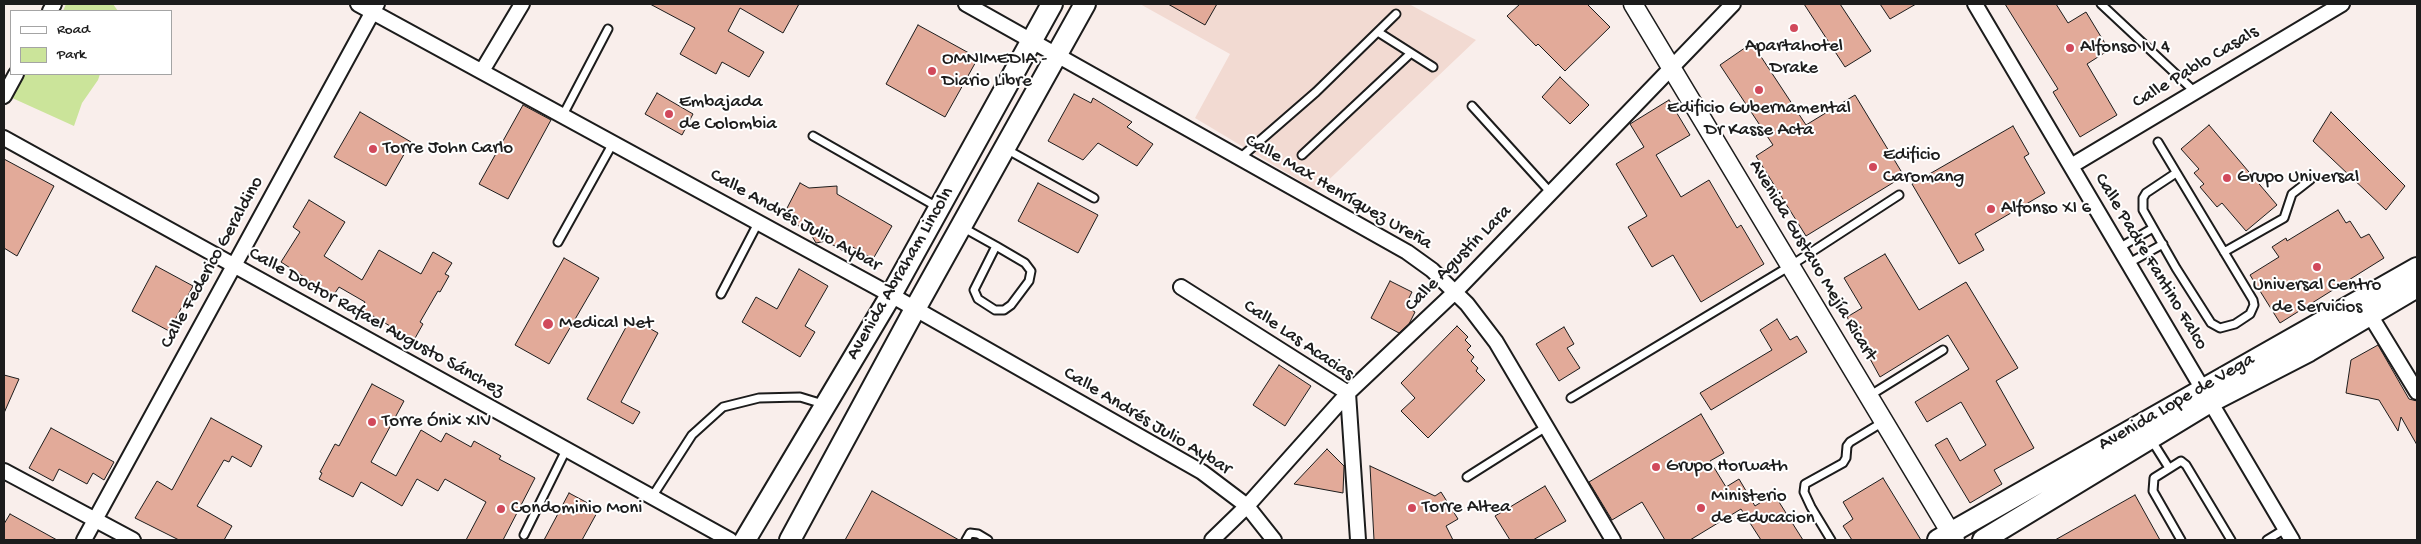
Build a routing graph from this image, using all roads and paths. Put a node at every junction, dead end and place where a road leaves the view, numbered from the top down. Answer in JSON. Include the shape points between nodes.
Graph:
{"nodes":[{"id":1,"x":358,"y":4,"type":"edge"},
{"id":2,"x":522,"y":4,"type":"edge"},
{"id":3,"x":966,"y":4,"type":"edge"},
{"id":4,"x":1052,"y":4,"type":"edge"},
{"id":5,"x":1085,"y":4,"type":"edge"},
{"id":6,"x":1633,"y":4,"type":"edge"},
{"id":7,"x":1733,"y":4,"type":"edge"},
{"id":8,"x":1975,"y":4,"type":"edge"},
{"id":9,"x":2102,"y":4,"type":"edge"},
{"id":10,"x":2342,"y":4,"type":"edge"},
{"id":11,"x":375,"y":8,"type":"edge"},
{"id":12,"x":1396,"y":14,"type":"dead end"},
{"id":13,"x":608,"y":28,"type":"dead end"},
{"id":14,"x":1378,"y":32,"type":"junction"},
{"id":15,"x":1032,"y":40,"type":"junction"},
{"id":16,"x":1412,"y":53,"type":"junction"},
{"id":17,"x":1056,"y":54,"type":"junction"},
{"id":18,"x":1433,"y":67,"type":"dead end"},
{"id":19,"x":1672,"y":68,"type":"junction"},
{"id":20,"x":482,"y":71,"type":"junction"},
{"id":21,"x":15,"y":75,"type":"edge"},
{"id":22,"x":2194,"y":92,"type":"junction"},
{"id":23,"x":4,"y":96,"type":"edge"},
{"id":24,"x":1472,"y":106,"type":"dead end"},
{"id":25,"x":563,"y":116,"type":"junction"},
{"id":26,"x":813,"y":136,"type":"dead end"},
{"id":27,"x":4,"y":138,"type":"edge"},
{"id":28,"x":2158,"y":142,"type":"dead end"},
{"id":29,"x":613,"y":143,"type":"junction"},
{"id":30,"x":1004,"y":148,"type":"junction"},
{"id":31,"x":1302,"y":155,"type":"dead end"},
{"id":32,"x":1240,"y":158,"type":"junction"},
{"id":33,"x":2071,"y":166,"type":"junction"},
{"id":34,"x":2176,"y":173,"type":"junction"},
{"id":35,"x":2310,"y":180,"type":"dead end"},
{"id":36,"x":1551,"y":193,"type":"junction"},
{"id":37,"x":1899,"y":195,"type":"dead end"},
{"id":38,"x":1094,"y":198,"type":"dead end"},
{"id":39,"x":939,"y":208,"type":"junction"},
{"id":40,"x":758,"y":223,"type":"junction"},
{"id":41,"x":961,"y":226,"type":"junction"},
{"id":42,"x":2153,"y":228,"type":"junction"},
{"id":43,"x":558,"y":242,"type":"dead end"},
{"id":44,"x":2163,"y":244,"type":"junction"},
{"id":45,"x":996,"y":246,"type":"junction"},
{"id":46,"x":2119,"y":248,"type":"junction"},
{"id":47,"x":2224,"y":252,"type":"junction"},
{"id":48,"x":2129,"y":263,"type":"junction"},
{"id":49,"x":233,"y":265,"type":"junction"},
{"id":50,"x":1790,"y":266,"type":"junction"},
{"id":51,"x":2417,"y":268,"type":"edge"},
{"id":52,"x":1181,"y":287,"type":"dead end"},
{"id":53,"x":2417,"y":287,"type":"edge"},
{"id":54,"x":1455,"y":292,"type":"junction"},
{"id":55,"x":720,"y":294,"type":"dead end"},
{"id":56,"x":891,"y":295,"type":"junction"},
{"id":57,"x":915,"y":309,"type":"junction"},
{"id":58,"x":2370,"y":315,"type":"junction"},
{"id":59,"x":1943,"y":350,"type":"dead end"},
{"id":60,"x":2417,"y":392,"type":"edge"},
{"id":61,"x":1348,"y":393,"type":"junction"},
{"id":62,"x":2206,"y":395,"type":"junction"},
{"id":63,"x":1868,"y":397,"type":"junction"},
{"id":64,"x":1571,"y":398,"type":"dead end"},
{"id":65,"x":826,"y":405,"type":"junction"},
{"id":66,"x":1884,"y":422,"type":"junction"},
{"id":67,"x":1546,"y":427,"type":"junction"},
{"id":68,"x":2150,"y":438,"type":"junction"},
{"id":69,"x":566,"y":450,"type":"junction"},
{"id":70,"x":2169,"y":468,"type":"junction"},
{"id":71,"x":4,"y":471,"type":"edge"},
{"id":72,"x":1466,"y":476,"type":"dead end"},
{"id":73,"x":652,"y":497,"type":"junction"},
{"id":74,"x":1247,"y":506,"type":"junction"},
{"id":75,"x":95,"y":520,"type":"junction"},
{"id":76,"x":524,"y":535,"type":"dead end"},
{"id":77,"x":2289,"y":535,"type":"edge"},
{"id":78,"x":1948,"y":538,"type":"edge"},
{"id":79,"x":84,"y":540,"type":"edge"},
{"id":80,"x":133,"y":540,"type":"edge"},
{"id":81,"x":730,"y":540,"type":"edge"},
{"id":82,"x":745,"y":540,"type":"edge"},
{"id":83,"x":790,"y":540,"type":"edge"},
{"id":84,"x":966,"y":540,"type":"edge"},
{"id":85,"x":988,"y":540,"type":"edge"},
{"id":86,"x":1212,"y":540,"type":"edge"},
{"id":87,"x":1274,"y":540,"type":"edge"},
{"id":88,"x":1358,"y":540,"type":"edge"},
{"id":89,"x":1613,"y":540,"type":"edge"},
{"id":90,"x":1831,"y":540,"type":"edge"},
{"id":91,"x":1983,"y":540,"type":"edge"},
{"id":92,"x":2181,"y":540,"type":"edge"},
{"id":93,"x":2231,"y":540,"type":"edge"},
{"id":94,"x":2267,"y":540,"type":"edge"}],
"edges":[{"from":1,"to":11,"type":"street","name":"Calle Andrés Julio Aybar"},
{"from":2,"to":20,"type":"street"},
{"from":3,"to":15,"type":"street","name":"Calle Max Henríquez Ureña"},
{"from":4,"to":15,"type":"main road","name":"Avenida Abraham Lincoln"},
{"from":5,"to":17,"type":"main road","name":"Avenida Abraham Lincoln"},
{"from":6,"to":19,"type":"street","name":"Avenida Gustavo Mejía Ricart"},
{"from":7,"to":19,"type":"street","name":"Calle Agustín Lara"},
{"from":8,"to":33,"type":"street","name":"Calle Padre Fantino Falco"},
{"from":9,"to":22,"type":"lane"},
{"from":10,"to":22,"type":"street","name":"Calle Pablo Casals"},
{"from":11,"to":20,"type":"street","name":"Calle Andrés Julio Aybar"},
{"from":11,"to":49,"type":"street","name":"Calle Federico Geraldino"},
{"from":12,"to":14,"type":"lane"},
{"from":13,"to":25,"type":"lane"},
{"from":14,"to":16,"type":"lane"},
{"from":14,"to":32,"type":"lane","via":[[1316,92]]},
{"from":15,"to":17,"type":"street","name":"Calle Max Henríquez Ureña"},
{"from":15,"to":39,"type":"main road","name":"Avenida Abraham Lincoln"},
{"from":16,"to":18,"type":"lane"},
{"from":16,"to":31,"type":"lane"},
{"from":17,"to":30,"type":"main road","name":"Avenida Abraham Lincoln"},
{"from":17,"to":32,"type":"street","name":"Calle Max Henríquez Ureña"},
{"from":19,"to":36,"type":"street","name":"Calle Agustín Lara"},
{"from":19,"to":50,"type":"street","name":"Avenida Gustavo Mejía Ricart"},
{"from":20,"to":25,"type":"street","name":"Calle Andrés Julio Aybar"},
{"from":21,"to":23,"type":"street"},
{"from":22,"to":33,"type":"street","name":"Calle Pablo Casals"},
{"from":24,"to":36,"type":"lane"},
{"from":25,"to":29,"type":"street","name":"Calle Andrés Julio Aybar"},
{"from":26,"to":39,"type":"lane"},
{"from":27,"to":49,"type":"street","name":"Calle Doctor Rafael Augusto Sánchez"},
{"from":28,"to":34,"type":"lane"},
{"from":29,"to":40,"type":"street","name":"Calle Andrés Julio Aybar"},
{"from":29,"to":43,"type":"lane"},
{"from":30,"to":38,"type":"lane"},
{"from":30,"to":41,"type":"main road","name":"Avenida Abraham Lincoln"},
{"from":32,"to":54,"type":"street","name":"Calle Max Henríquez Ureña","via":[[1407,252]]},
{"from":33,"to":46,"type":"street","name":"Calle Padre Fantino Falco"},
{"from":34,"to":42,"type":"lane","via":[[2143,198],[2143,210]]},
{"from":34,"to":47,"type":"lane"},
{"from":35,"to":47,"type":"lane","via":[[2292,194],[2284,218]]},
{"from":36,"to":54,"type":"street","name":"Calle Agustín Lara"},
{"from":37,"to":50,"type":"lane"},
{"from":39,"to":56,"type":"main road","name":"Avenida Abraham Lincoln"},
{"from":40,"to":55,"type":"lane"},
{"from":40,"to":56,"type":"street","name":"Calle Andrés Julio Aybar"},
{"from":41,"to":45,"type":"lane"},
{"from":41,"to":57,"type":"main road","name":"Avenida Abraham Lincoln"},
{"from":42,"to":44,"type":"lane"},
{"from":42,"to":46,"type":"lane"},
{"from":44,"to":47,"type":"lane","via":[[2211,323],[2220,328],[2235,324],[2250,314],[2254,305]]},
{"from":44,"to":48,"type":"lane"},
{"from":45,"to":45,"type":"lane","via":[[1025,263],[1031,271],[1029,280],[1004,310],[995,310],[978,299],[974,290]]},
{"from":46,"to":48,"type":"street","name":"Calle Padre Fantino Falco"},
{"from":48,"to":62,"type":"street","name":"Calle Padre Fantino Falco"},
{"from":49,"to":69,"type":"street","name":"Calle Doctor Rafael Augusto Sánchez"},
{"from":49,"to":75,"type":"street","name":"Calle Federico Geraldino"},
{"from":50,"to":63,"type":"street","name":"Avenida Gustavo Mejía Ricart"},
{"from":50,"to":64,"type":"lane"},
{"from":51,"to":62,"type":"main road","name":"Avenida Lope de Vega"},
{"from":52,"to":61,"type":"street","name":"Calle Las Acacias"},
{"from":53,"to":58,"type":"main road","name":"Avenida Lope de Vega"},
{"from":54,"to":61,"type":"street","name":"Calle Agustín Lara"},
{"from":54,"to":67,"type":"street","name":"Calle Max Henríquez Ureña","via":[[1496,342]]},
{"from":56,"to":57,"type":"street","name":"Calle Andrés Julio Aybar"},
{"from":56,"to":65,"type":"main road","name":"Avenida Abraham Lincoln"},
{"from":57,"to":74,"type":"street","name":"Calle Andrés Julio Aybar","via":[[1202,472]]},
{"from":57,"to":83,"type":"main road","name":"Avenida Abraham Lincoln"},
{"from":58,"to":60,"type":"street"},
{"from":58,"to":62,"type":"main road","name":"Avenida Lope de Vega","via":[[2309,351]]},
{"from":59,"to":63,"type":"lane"},
{"from":61,"to":74,"type":"street","name":"Calle Agustín Lara"},
{"from":61,"to":88,"type":"street","name":"Calle Las Acacias"},
{"from":62,"to":68,"type":"main road","name":"Avenida Lope de Vega"},
{"from":62,"to":77,"type":"street","name":"Calle Padre Fantino Falco"},
{"from":62,"to":78,"type":"main road","name":"Avenida Lope de Vega"},
{"from":63,"to":66,"type":"street","name":"Avenida Gustavo Mejía Ricart"},
{"from":65,"to":73,"type":"lane","via":[[800,397],[767,398],[723,407],[692,435]]},
{"from":65,"to":82,"type":"main road","name":"Avenida Abraham Lincoln"},
{"from":66,"to":78,"type":"street","name":"Avenida Gustavo Mejía Ricart"},
{"from":66,"to":90,"type":"lane","via":[[1850,442],[1843,462],[1805,484],[1804,492],[1810,507]]},
{"from":67,"to":72,"type":"lane"},
{"from":67,"to":89,"type":"street","name":"Calle Max Henríquez Ureña"},
{"from":68,"to":70,"type":"lane"},
{"from":68,"to":91,"type":"main road","name":"Avenida Lope de Vega"},
{"from":69,"to":73,"type":"street","name":"Calle Doctor Rafael Augusto Sánchez"},
{"from":69,"to":76,"type":"lane"},
{"from":70,"to":92,"type":"lane","via":[[2154,478],[2153,491]]},
{"from":70,"to":93,"type":"lane","via":[[2181,461],[2186,465]]},
{"from":71,"to":75,"type":"street"},
{"from":73,"to":81,"type":"street","name":"Calle Doctor Rafael Augusto Sánchez"},
{"from":74,"to":86,"type":"street","name":"Calle Agustín Lara"},
{"from":74,"to":87,"type":"street","name":"Calle Andrés Julio Aybar"},
{"from":75,"to":79,"type":"street","name":"Calle Federico Geraldino"},
{"from":75,"to":80,"type":"street"},
{"from":77,"to":94,"type":"lane"},
{"from":84,"to":85,"type":"lane","via":[[970,533]]}]}
